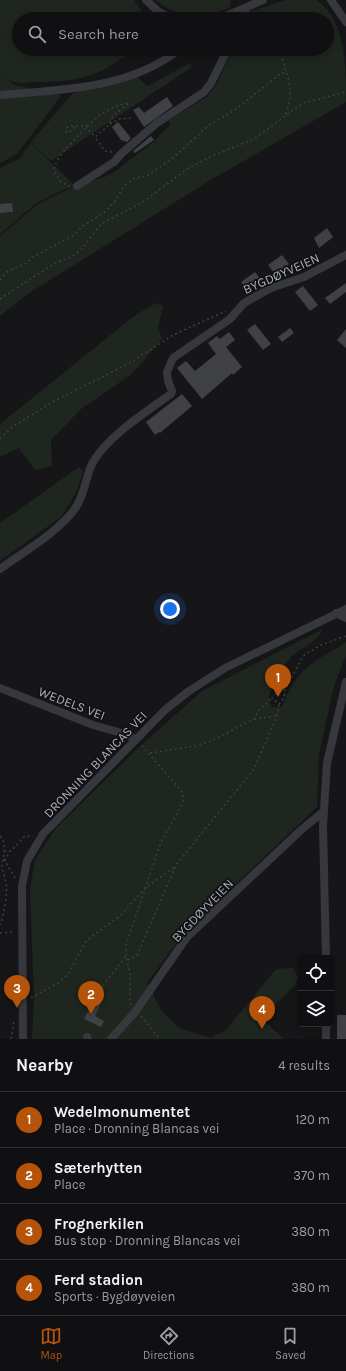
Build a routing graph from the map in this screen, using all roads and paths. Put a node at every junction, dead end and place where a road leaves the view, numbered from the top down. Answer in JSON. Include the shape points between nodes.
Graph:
{"nodes":[{"id":1,"x":146,"y":0,"type":"edge"},
{"id":2,"x":263,"y":0,"type":"edge"},
{"id":3,"x":326,"y":0,"type":"edge"},
{"id":4,"x":331,"y":0,"type":"edge"},
{"id":5,"x":246,"y":8,"type":"junction"},
{"id":6,"x":336,"y":8,"type":"junction"},
{"id":7,"x":159,"y":12,"type":"edge"},
{"id":8,"x":236,"y":12,"type":"edge"},
{"id":9,"x":245,"y":12,"type":"edge"},
{"id":10,"x":346,"y":22,"type":"edge"},
{"id":11,"x":170,"y":56,"type":"edge"},
{"id":12,"x":224,"y":56,"type":"edge"},
{"id":13,"x":282,"y":56,"type":"edge"},
{"id":14,"x":286,"y":72,"type":"junction"},
{"id":15,"x":346,"y":92,"type":"edge"},
{"id":16,"x":0,"y":95,"type":"edge"},
{"id":17,"x":284,"y":117,"type":"junction"},
{"id":18,"x":131,"y":118,"type":"dead end"},
{"id":19,"x":110,"y":124,"type":"junction"},
{"id":20,"x":86,"y":126,"type":"junction"},
{"id":21,"x":75,"y":127,"type":"junction"},
{"id":22,"x":95,"y":137,"type":"junction"},
{"id":23,"x":122,"y":153,"type":"junction"},
{"id":24,"x":77,"y":186,"type":"joint"},
{"id":25,"x":346,"y":255,"type":"edge"},
{"id":26,"x":0,"y":280,"type":"edge"},
{"id":27,"x":0,"y":299,"type":"edge"},
{"id":28,"x":232,"y":308,"type":"dead end"},
{"id":29,"x":0,"y":439,"type":"edge"},
{"id":30,"x":0,"y":569,"type":"edge"},
{"id":31,"x":346,"y":609,"type":"edge"},
{"id":32,"x":336,"y":613,"type":"junction"},
{"id":33,"x":346,"y":618,"type":"edge"},
{"id":34,"x":346,"y":636,"type":"edge"},
{"id":35,"x":346,"y":682,"type":"edge"},
{"id":36,"x":0,"y":688,"type":"edge"},
{"id":37,"x":285,"y":690,"type":"junction"},
{"id":38,"x":272,"y":698,"type":"junction"},
{"id":39,"x":279,"y":704,"type":"junction"},
{"id":40,"x":277,"y":716,"type":"junction"},
{"id":41,"x":254,"y":719,"type":"junction"},
{"id":42,"x":137,"y":741,"type":"junction"},
{"id":43,"x":150,"y":753,"type":"junction"},
{"id":44,"x":324,"y":811,"type":"junction"},
{"id":45,"x":0,"y":836,"type":"edge"},
{"id":46,"x":34,"y":836,"type":"dead end"},
{"id":47,"x":4,"y":851,"type":"junction"},
{"id":48,"x":9,"y":852,"type":"junction"},
{"id":49,"x":5,"y":861,"type":"junction"},
{"id":50,"x":176,"y":866,"type":"junction"},
{"id":51,"x":16,"y":879,"type":"dead end"},
{"id":52,"x":145,"y":888,"type":"junction"},
{"id":53,"x":0,"y":925,"type":"edge"},
{"id":54,"x":15,"y":932,"type":"dead end"},
{"id":55,"x":0,"y":933,"type":"edge"},
{"id":56,"x":326,"y":955,"type":"edge"},
{"id":57,"x":126,"y":956,"type":"junction"},
{"id":58,"x":100,"y":990,"type":"dead end"},
{"id":59,"x":29,"y":999,"type":"dead end"},
{"id":60,"x":14,"y":1021,"type":"dead end"},
{"id":61,"x":326,"y":1027,"type":"edge"},
{"id":62,"x":12,"y":1039,"type":"edge"},
{"id":63,"x":23,"y":1039,"type":"edge"},
{"id":64,"x":111,"y":1039,"type":"edge"},
{"id":65,"x":326,"y":1039,"type":"edge"}],
"edges":[{"from":1,"to":7,"type":"street"},
{"from":2,"to":5,"type":"street"},
{"from":3,"to":6,"type":"street"},
{"from":4,"to":6,"type":"street"},
{"from":5,"to":8,"type":"street"},
{"from":5,"to":9,"type":"street"},
{"from":6,"to":10,"type":"street"},
{"from":11,"to":16,"type":"street","via":[[150,69],[102,84]]},
{"from":12,"to":23,"type":"street","via":[[204,92],[157,123]]},
{"from":13,"to":14,"type":"path"},
{"from":14,"to":17,"type":"path","via":[[290,81],[290,104]]},
{"from":14,"to":26,"type":"path","via":[[208,126],[174,157],[148,176],[135,178],[124,186],[105,212],[74,235],[33,257],[27,263],[8,271]]},
{"from":15,"to":17,"type":"path","via":[[303,103]]},
{"from":17,"to":27,"type":"path","via":[[254,139],[187,169],[143,202],[101,224],[82,249],[71,257],[55,263]]},
{"from":18,"to":19,"type":"path","via":[[119,119]]},
{"from":19,"to":20,"type":"path","via":[[113,116],[129,103],[96,117]]},
{"from":19,"to":22,"type":"path"},
{"from":20,"to":21,"type":"path"},
{"from":20,"to":22,"type":"path"},
{"from":20,"to":24,"type":"path","via":[[63,152],[54,170],[64,185],[73,188]]},
{"from":21,"to":21,"type":"path","via":[[69,126],[66,132],[70,132]]},
{"from":22,"to":23,"type":"path","via":[[105,151]]},
{"from":23,"to":24,"type":"street","via":[[114,162]]},
{"from":25,"to":30,"type":"street","name":"BYGDØYVEIEN","via":[[304,277],[271,288],[244,302],[230,319],[173,358],[167,372],[171,394],[142,414],[104,447],[93,463],[83,496],[63,523]]},
{"from":28,"to":29,"type":"path","via":[[169,338],[128,364],[54,401],[12,427]]},
{"from":31,"to":32,"type":"street","name":"DRONNING BLANCAS VEI"},
{"from":32,"to":33,"type":"street"},
{"from":32,"to":42,"type":"street","name":"DRONNING BLANCAS VEI","via":[[213,675],[172,704]]},
{"from":34,"to":37,"type":"path","via":[[321,645],[303,656]]},
{"from":35,"to":44,"type":"street","via":[[331,743]]},
{"from":36,"to":42,"type":"street","name":"WEDELS VEI","via":[[93,725],[125,734]]},
{"from":37,"to":38,"type":"path","via":[[277,692]]},
{"from":37,"to":39,"type":"path","via":[[284,698]]},
{"from":38,"to":39,"type":"path"},
{"from":38,"to":41,"type":"path","via":[[258,711]]},
{"from":39,"to":40,"type":"path"},
{"from":40,"to":41,"type":"path"},
{"from":40,"to":50,"type":"path","via":[[254,769]]},
{"from":41,"to":43,"type":"path","via":[[211,741]]},
{"from":42,"to":43,"type":"path"},
{"from":42,"to":63,"type":"street","name":"DRONNING BLANCAS VEI","via":[[43,834],[27,861],[22,886]]},
{"from":43,"to":52,"type":"path","via":[[183,792],[183,803],[161,842]]},
{"from":44,"to":56,"type":"street"},
{"from":44,"to":64,"type":"street","name":"BYGDØYVEIEN","via":[[188,937],[135,1012]]},
{"from":45,"to":47,"type":"path"},
{"from":46,"to":48,"type":"path","via":[[25,836],[14,850]]},
{"from":47,"to":48,"type":"path"},
{"from":47,"to":49,"type":"path"},
{"from":48,"to":49,"type":"path"},
{"from":49,"to":51,"type":"path"},
{"from":49,"to":53,"type":"path","via":[[2,867],[6,883],[5,908]]},
{"from":50,"to":52,"type":"path"},
{"from":50,"to":57,"type":"path","via":[[137,956],[128,960]]},
{"from":52,"to":57,"type":"path","via":[[128,937]]},
{"from":52,"to":59,"type":"path","via":[[120,916],[87,940],[68,974],[58,983]]},
{"from":54,"to":55,"type":"path"},
{"from":57,"to":58,"type":"path"},
{"from":60,"to":62,"type":"path"},
{"from":61,"to":65,"type":"street"}]}
